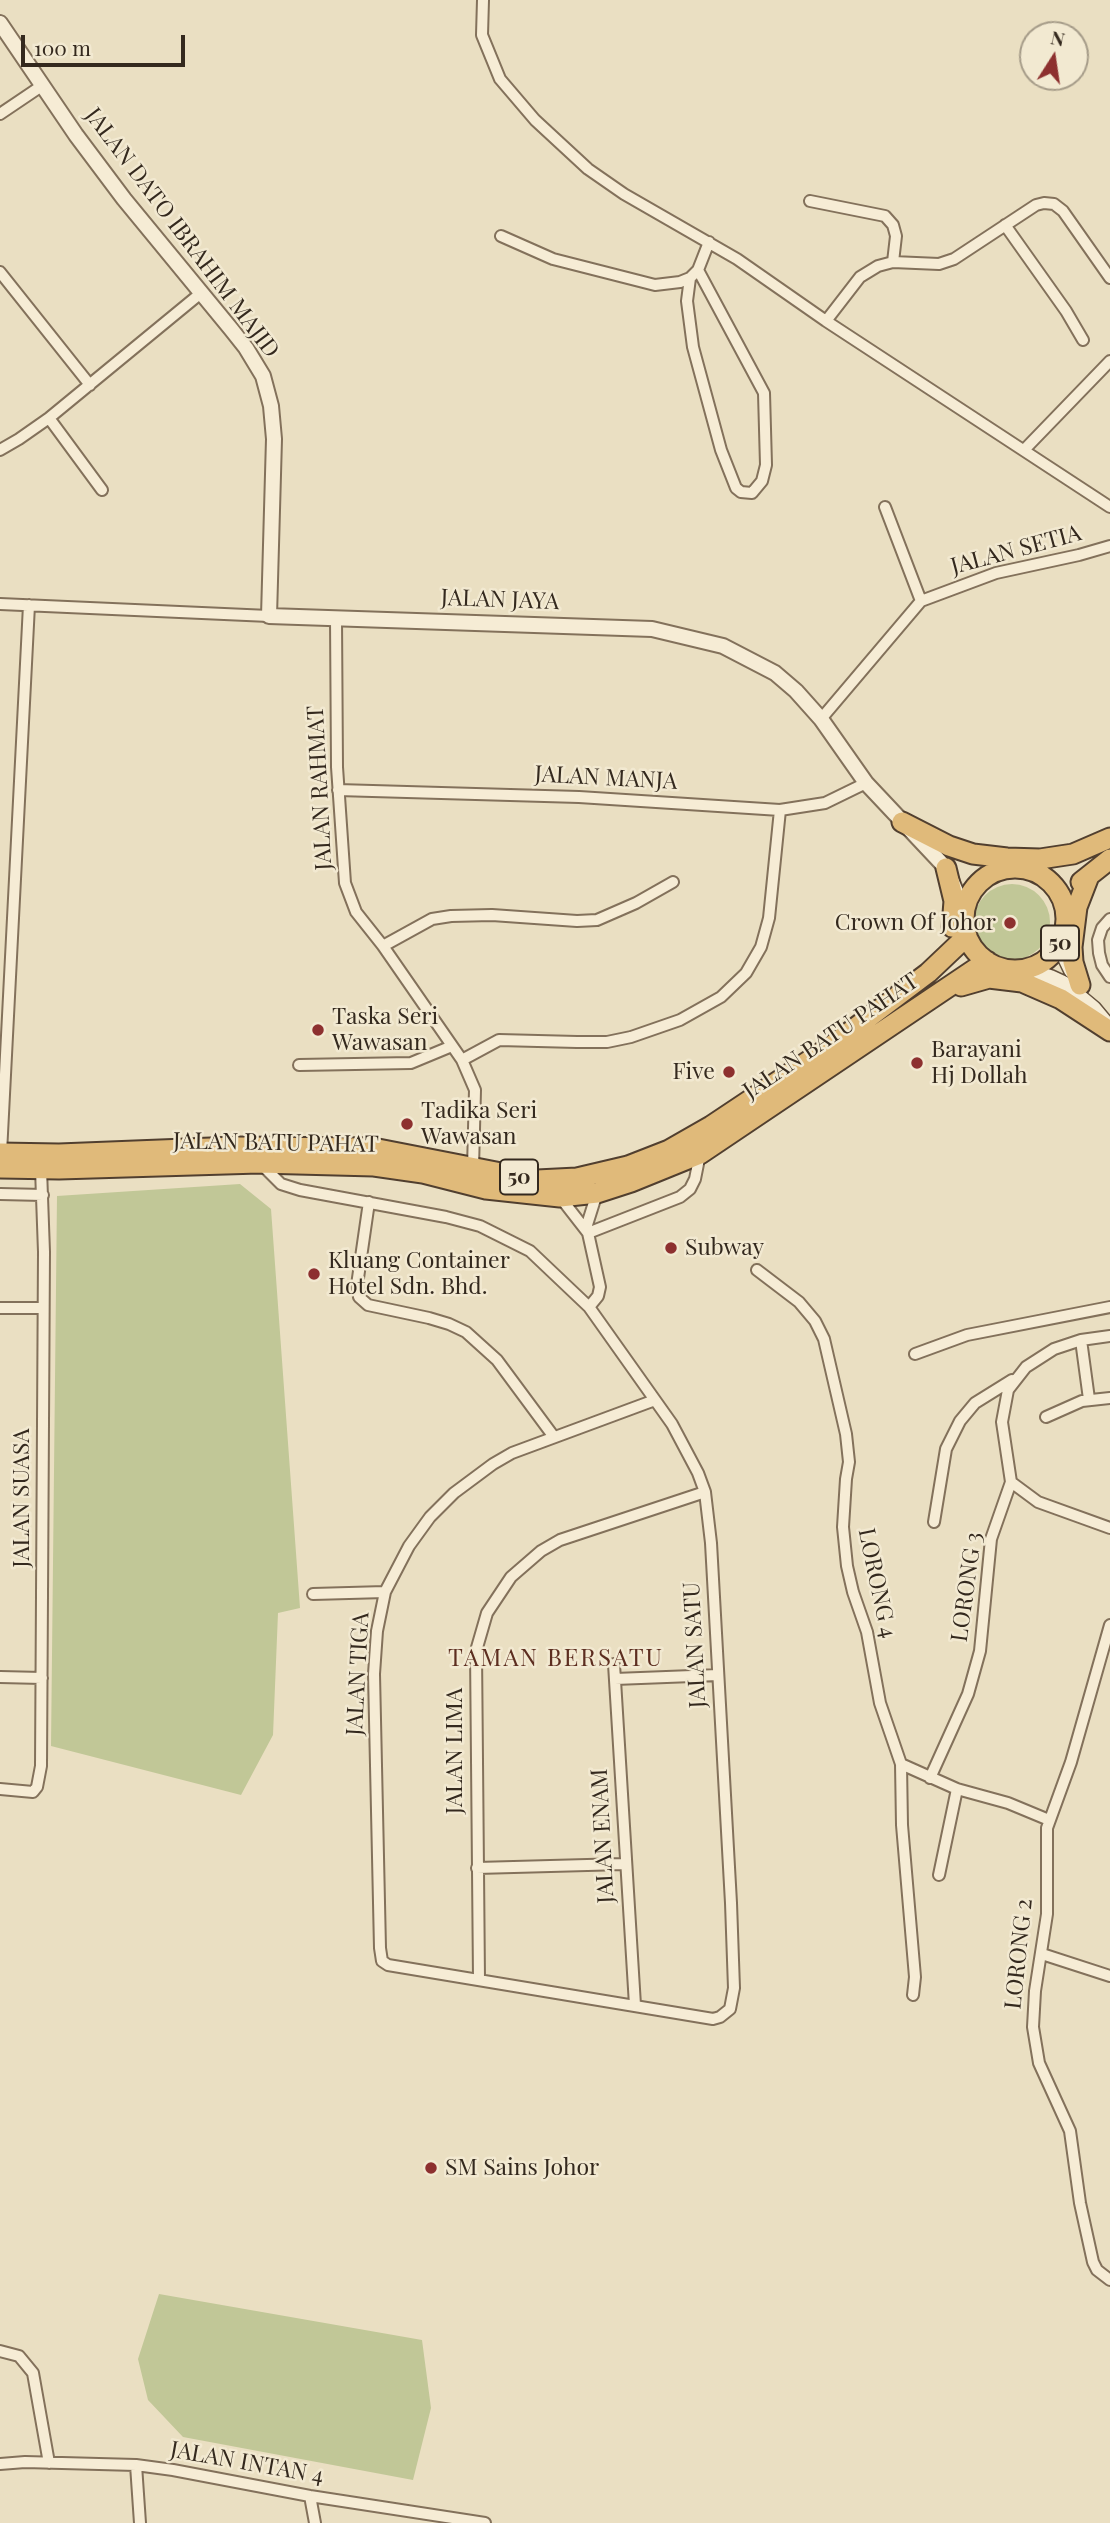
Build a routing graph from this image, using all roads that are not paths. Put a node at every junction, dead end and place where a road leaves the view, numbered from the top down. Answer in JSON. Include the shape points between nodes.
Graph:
{"nodes":[{"id":1,"x":483,"y":0,"type":"edge"},
{"id":2,"x":0,"y":23,"type":"edge"},
{"id":3,"x":43,"y":85,"type":"junction"},
{"id":4,"x":0,"y":114,"type":"edge"},
{"id":5,"x":810,"y":201,"type":"dead end"},
{"id":6,"x":1005,"y":225,"type":"junction"},
{"id":7,"x":501,"y":236,"type":"dead end"},
{"id":8,"x":709,"y":242,"type":"junction"},
{"id":9,"x":893,"y":262,"type":"junction"},
{"id":10,"x":0,"y":272,"type":"edge"},
{"id":11,"x":694,"y":274,"type":"junction"},
{"id":12,"x":1110,"y":278,"type":"edge"},
{"id":13,"x":201,"y":293,"type":"junction"},
{"id":14,"x":826,"y":321,"type":"junction"},
{"id":15,"x":1083,"y":340,"type":"dead end"},
{"id":16,"x":1110,"y":361,"type":"edge"},
{"id":17,"x":90,"y":385,"type":"junction"},
{"id":18,"x":49,"y":418,"type":"junction"},
{"id":19,"x":0,"y":450,"type":"edge"},
{"id":20,"x":1024,"y":450,"type":"junction"},
{"id":21,"x":103,"y":490,"type":"dead end"},
{"id":22,"x":886,"y":507,"type":"dead end"},
{"id":23,"x":1110,"y":507,"type":"edge"},
{"id":24,"x":1110,"y":546,"type":"edge"},
{"id":25,"x":921,"y":601,"type":"junction"},
{"id":26,"x":0,"y":604,"type":"edge"},
{"id":27,"x":29,"y":605,"type":"junction"},
{"id":28,"x":270,"y":615,"type":"junction"},
{"id":29,"x":336,"y":619,"type":"junction"},
{"id":30,"x":821,"y":719,"type":"junction"},
{"id":31,"x":866,"y":783,"type":"junction"},
{"id":32,"x":338,"y":790,"type":"junction"},
{"id":33,"x":780,"y":810,"type":"junction"},
{"id":34,"x":909,"y":828,"type":"junction"},
{"id":35,"x":1110,"y":838,"type":"edge"},
{"id":36,"x":1110,"y":859,"type":"edge"},
{"id":37,"x":946,"y":868,"type":"junction"},
{"id":38,"x":1020,"y":868,"type":"junction"},
{"id":39,"x":1089,"y":876,"type":"junction"},
{"id":40,"x":673,"y":882,"type":"dead end"},
{"id":41,"x":1066,"y":908,"type":"junction"},
{"id":42,"x":964,"y":910,"type":"junction"},
{"id":43,"x":1110,"y":919,"type":"edge"},
{"id":44,"x":967,"y":936,"type":"junction"},
{"id":45,"x":1060,"y":945,"type":"junction"},
{"id":46,"x":383,"y":946,"type":"junction"},
{"id":47,"x":987,"y":961,"type":"junction"},
{"id":48,"x":1023,"y":969,"type":"junction"},
{"id":49,"x":928,"y":974,"type":"junction"},
{"id":50,"x":1110,"y":977,"type":"edge"},
{"id":51,"x":1080,"y":985,"type":"junction"},
{"id":52,"x":930,"y":1000,"type":"junction"},
{"id":53,"x":1093,"y":1009,"type":"junction"},
{"id":54,"x":1110,"y":1030,"type":"edge"},
{"id":55,"x":452,"y":1046,"type":"junction"},
{"id":56,"x":462,"y":1060,"type":"junction"},
{"id":57,"x":299,"y":1065,"type":"dead end"},
{"id":58,"x":0,"y":1153,"type":"edge"},
{"id":59,"x":700,"y":1154,"type":"junction"},
{"id":60,"x":259,"y":1163,"type":"junction"},
{"id":61,"x":0,"y":1168,"type":"edge"},
{"id":62,"x":473,"y":1168,"type":"junction"},
{"id":63,"x":41,"y":1169,"type":"junction"},
{"id":64,"x":597,"y":1192,"type":"junction"},
{"id":65,"x":0,"y":1194,"type":"edge"},
{"id":66,"x":43,"y":1195,"type":"junction"},
{"id":67,"x":560,"y":1197,"type":"junction"},
{"id":68,"x":369,"y":1202,"type":"junction"},
{"id":69,"x":587,"y":1231,"type":"junction"},
{"id":70,"x":757,"y":1270,"type":"dead end"},
{"id":71,"x":589,"y":1307,"type":"junction"},
{"id":72,"x":1110,"y":1307,"type":"edge"},
{"id":73,"x":0,"y":1308,"type":"edge"},
{"id":74,"x":43,"y":1308,"type":"junction"},
{"id":75,"x":1110,"y":1336,"type":"edge"},
{"id":76,"x":1081,"y":1339,"type":"junction"},
{"id":77,"x":915,"y":1354,"type":"dead end"},
{"id":78,"x":1016,"y":1378,"type":"junction"},
{"id":79,"x":1110,"y":1398,"type":"edge"},
{"id":80,"x":1090,"y":1399,"type":"junction"},
{"id":81,"x":655,"y":1400,"type":"junction"},
{"id":82,"x":1046,"y":1417,"type":"dead end"},
{"id":83,"x":554,"y":1437,"type":"junction"},
{"id":84,"x":1011,"y":1482,"type":"junction"},
{"id":85,"x":705,"y":1492,"type":"junction"},
{"id":86,"x":934,"y":1522,"type":"dead end"},
{"id":87,"x":1110,"y":1528,"type":"edge"},
{"id":88,"x":385,"y":1592,"type":"junction"},
{"id":89,"x":313,"y":1594,"type":"dead end"},
{"id":90,"x":1110,"y":1625,"type":"edge"},
{"id":91,"x":614,"y":1664,"type":"dead end"},
{"id":92,"x":718,"y":1675,"type":"junction"},
{"id":93,"x":0,"y":1677,"type":"edge"},
{"id":94,"x":42,"y":1678,"type":"junction"},
{"id":95,"x":615,"y":1679,"type":"junction"},
{"id":96,"x":901,"y":1765,"type":"junction"},
{"id":97,"x":930,"y":1778,"type":"junction"},
{"id":98,"x":0,"y":1789,"type":"edge"},
{"id":99,"x":957,"y":1789,"type":"junction"},
{"id":100,"x":1049,"y":1820,"type":"junction"},
{"id":101,"x":625,"y":1864,"type":"junction"},
{"id":102,"x":477,"y":1868,"type":"junction"},
{"id":103,"x":939,"y":1875,"type":"dead end"},
{"id":104,"x":1042,"y":1954,"type":"junction"},
{"id":105,"x":1110,"y":1976,"type":"edge"},
{"id":106,"x":480,"y":1979,"type":"junction"},
{"id":107,"x":913,"y":1995,"type":"dead end"},
{"id":108,"x":635,"y":2005,"type":"junction"},
{"id":109,"x":1110,"y":2280,"type":"edge"},
{"id":110,"x":0,"y":2351,"type":"edge"},
{"id":111,"x":49,"y":2463,"type":"junction"},
{"id":112,"x":0,"y":2464,"type":"edge"},
{"id":113,"x":136,"y":2465,"type":"junction"},
{"id":114,"x":310,"y":2496,"type":"junction"},
{"id":115,"x":454,"y":2520,"type":"edge"},
{"id":116,"x":140,"y":2523,"type":"edge"},
{"id":117,"x":315,"y":2523,"type":"edge"},
{"id":118,"x":485,"y":2523,"type":"edge"}],
"edges":[{"from":1,"to":8,"type":"street","via":[[482,35],[488,54],[516,100],[588,169]]},
{"from":2,"to":3,"type":"street","name":"JALAN DATO IBRAHIM MAJID"},
{"from":3,"to":4,"type":"street"},
{"from":3,"to":13,"type":"street","name":"JALAN DATO IBRAHIM MAJID","via":[[124,199]]},
{"from":5,"to":9,"type":"street","via":[[885,216],[896,236]]},
{"from":6,"to":9,"type":"street","via":[[939,264]]},
{"from":6,"to":12,"type":"street","via":[[1036,205],[1054,204]]},
{"from":6,"to":15,"type":"street"},
{"from":7,"to":11,"type":"street","via":[[542,255],[640,283],[668,284]]},
{"from":8,"to":11,"type":"street"},
{"from":8,"to":14,"type":"street"},
{"from":9,"to":14,"type":"street","via":[[860,278]]},
{"from":10,"to":17,"type":"street"},
{"from":11,"to":11,"type":"street","via":[[687,301],[693,347],[720,450],[736,488],[752,493],[762,481],[766,465],[764,393]]},
{"from":13,"to":17,"type":"street"},
{"from":13,"to":28,"type":"street","name":"JALAN DATO IBRAHIM MAJID","via":[[250,355],[271,406]]},
{"from":14,"to":20,"type":"street"},
{"from":16,"to":20,"type":"street"},
{"from":17,"to":18,"type":"street"},
{"from":18,"to":19,"type":"street"},
{"from":18,"to":21,"type":"street"},
{"from":20,"to":23,"type":"street"},
{"from":22,"to":25,"type":"street"},
{"from":24,"to":25,"type":"street","name":"JALAN SETIA","via":[[996,573]]},
{"from":25,"to":30,"type":"street","name":"JALAN SETIA"},
{"from":26,"to":27,"type":"street","name":"JALAN JAYA"},
{"from":27,"to":28,"type":"street","name":"JALAN JAYA"},
{"from":27,"to":58,"type":"street"},
{"from":28,"to":29,"type":"street","name":"JALAN JAYA"},
{"from":29,"to":30,"type":"street","name":"JALAN JAYA","via":[[609,627],[683,635],[723,646],[775,673]]},
{"from":29,"to":32,"type":"street","name":"JALAN RAHMAT"},
{"from":30,"to":31,"type":"street","name":"JALAN JAYA"},
{"from":31,"to":33,"type":"street","name":"JALAN MANJA","via":[[825,803]]},
{"from":31,"to":34,"type":"street","name":"JALAN JAYA"},
{"from":32,"to":33,"type":"street","name":"JALAN MANJA","via":[[579,797]]},
{"from":32,"to":46,"type":"street","name":"JALAN RAHMAT","via":[[345,883],[356,912]]},
{"from":33,"to":56,"type":"street","via":[[769,918],[761,947],[746,973],[721,997],[680,1020],[631,1037],[607,1042],[499,1040]]},
{"from":34,"to":35,"type":"highway","via":[[974,854],[1007,858],[1073,854]]},
{"from":34,"to":37,"type":"street","name":"JALAN JAYA"},
{"from":34,"to":38,"type":"street","name":"JALAN JAYA","via":[[966,859]]},
{"from":35,"to":38,"type":"highway","via":[[1078,861]]},
{"from":36,"to":39,"type":"highway","number":"50"},
{"from":37,"to":42,"type":"street","name":"JALAN JAYA"},
{"from":37,"to":49,"type":"highway","via":[[954,901],[951,935]]},
{"from":38,"to":41,"type":"highway","number":"50","via":[[1052,883]]},
{"from":38,"to":42,"type":"highway","via":[[995,872],[980,881]]},
{"from":39,"to":41,"type":"highway","number":"50","via":[[1073,888]]},
{"from":39,"to":51,"type":"highway","via":[[1077,907],[1072,947]]},
{"from":40,"to":46,"type":"street","via":[[597,920],[451,916],[422,923]]},
{"from":41,"to":45,"type":"highway","number":"50"},
{"from":42,"to":44,"type":"highway"},
{"from":43,"to":50,"type":"street","via":[[1098,940],[1102,965]]},
{"from":44,"to":47,"type":"highway"},
{"from":44,"to":49,"type":"highway","name":"JALAN BATU PAHAT","number":"50"},
{"from":45,"to":48,"type":"highway","number":"50","via":[[1038,965]]},
{"from":45,"to":51,"type":"main road"},
{"from":46,"to":55,"type":"street","name":"JALAN RAHMAT"},
{"from":47,"to":48,"type":"highway","number":"50"},
{"from":47,"to":52,"type":"highway","name":"JALAN BATU PAHAT","number":"50"},
{"from":48,"to":53,"type":"main road","via":[[1063,984]]},
{"from":49,"to":62,"type":"highway","name":"JALAN BATU PAHAT","number":"50","via":[[831,1046],[669,1150],[628,1167],[578,1178],[537,1180]]},
{"from":51,"to":53,"type":"main road"},
{"from":52,"to":54,"type":"highway","via":[[972,981],[1022,982],[1061,999]]},
{"from":52,"to":59,"type":"highway","name":"JALAN BATU PAHAT","number":"50"},
{"from":53,"to":54,"type":"main road"},
{"from":55,"to":56,"type":"street","name":"JALAN RAHMAT"},
{"from":55,"to":57,"type":"street","via":[[411,1063]]},
{"from":56,"to":62,"type":"street","name":"JALAN RAHMAT","via":[[475,1090]]},
{"from":58,"to":62,"type":"highway","name":"JALAN BATU PAHAT","number":"50","via":[[373,1148]]},
{"from":59,"to":64,"type":"highway","name":"JALAN BATU PAHAT","number":"50"},
{"from":59,"to":69,"type":"street","via":[[695,1179],[680,1197]]},
{"from":60,"to":63,"type":"highway","name":"JALAN BATU PAHAT","number":"50"},
{"from":60,"to":67,"type":"highway","name":"JALAN BATU PAHAT","number":"50","via":[[374,1166],[486,1189]]},
{"from":60,"to":68,"type":"street","name":"JALAN SATU","via":[[281,1184]]},
{"from":61,"to":63,"type":"highway","name":"JALAN BATU PAHAT","number":"50"},
{"from":63,"to":66,"type":"street","name":"JALAN SUASA"},
{"from":64,"to":67,"type":"highway","name":"JALAN BATU PAHAT","number":"50"},
{"from":64,"to":69,"type":"street"},
{"from":65,"to":66,"type":"street"},
{"from":66,"to":74,"type":"street","name":"JALAN SUASA"},
{"from":67,"to":69,"type":"street"},
{"from":68,"to":71,"type":"street","name":"JALAN SATU","via":[[446,1216],[507,1238],[530,1251]]},
{"from":68,"to":83,"type":"street","via":[[359,1297],[368,1305],[429,1318],[466,1332],[497,1360]]},
{"from":69,"to":71,"type":"street","via":[[600,1287]]},
{"from":70,"to":96,"type":"street","name":"LORONG 4","via":[[799,1302],[824,1339],[849,1449],[843,1527],[847,1566],[867,1632],[880,1703]]},
{"from":71,"to":81,"type":"street","name":"JALAN SATU"},
{"from":72,"to":77,"type":"street","via":[[967,1335]]},
{"from":73,"to":74,"type":"street"},
{"from":74,"to":94,"type":"street","name":"JALAN SUASA"},
{"from":75,"to":76,"type":"street"},
{"from":76,"to":78,"type":"street","via":[[1054,1349]]},
{"from":76,"to":80,"type":"street"},
{"from":78,"to":84,"type":"street","name":"LORONG 3","via":[[1008,1390],[1002,1422]]},
{"from":78,"to":86,"type":"street","via":[[975,1403],[960,1421],[946,1449]]},
{"from":79,"to":80,"type":"street"},
{"from":80,"to":82,"type":"street"},
{"from":81,"to":83,"type":"street","name":"JALAN TIGA"},
{"from":81,"to":85,"type":"street","name":"JALAN SATU","via":[[684,1445]]},
{"from":83,"to":88,"type":"street","name":"JALAN TIGA","via":[[512,1452],[454,1493],[413,1540]]},
{"from":84,"to":87,"type":"street","via":[[1038,1502]]},
{"from":84,"to":97,"type":"street","name":"LORONG 3","via":[[991,1539],[974,1677]]},
{"from":85,"to":92,"type":"street","name":"JALAN SATU"},
{"from":85,"to":102,"type":"street","name":"JALAN LIMA","via":[[560,1540],[516,1572],[492,1605],[476,1651]]},
{"from":88,"to":89,"type":"street"},
{"from":88,"to":106,"type":"street","name":"JALAN TIGA","via":[[374,1674],[380,1955],[395,1967]]},
{"from":90,"to":100,"type":"street","name":"LORONG 2","via":[[1071,1762]]},
{"from":91,"to":95,"type":"street","name":"JALAN ENAM"},
{"from":92,"to":95,"type":"street"},
{"from":92,"to":108,"type":"street","name":"JALAN SATU","via":[[732,2004],[716,2019]]},
{"from":93,"to":94,"type":"street"},
{"from":94,"to":98,"type":"street","name":"JALAN SUASA","via":[[37,1787],[29,1792]]},
{"from":95,"to":101,"type":"street","name":"JALAN ENAM"},
{"from":96,"to":97,"type":"street"},
{"from":96,"to":107,"type":"street","name":"LORONG 4"},
{"from":97,"to":99,"type":"street"},
{"from":99,"to":100,"type":"street","via":[[1008,1802]]},
{"from":99,"to":103,"type":"street"},
{"from":100,"to":104,"type":"street","name":"LORONG 2"},
{"from":101,"to":102,"type":"street"},
{"from":101,"to":108,"type":"street","name":"JALAN ENAM"},
{"from":102,"to":106,"type":"street","name":"JALAN LIMA"},
{"from":104,"to":105,"type":"street"},
{"from":104,"to":109,"type":"street","name":"LORONG 2","via":[[1033,2019],[1039,2063],[1070,2131],[1093,2262]]},
{"from":106,"to":108,"type":"street","name":"JALAN SATU"},
{"from":110,"to":111,"type":"street","via":[[19,2356],[33,2373]]},
{"from":111,"to":112,"type":"street","name":"JALAN INTAN 4"},
{"from":111,"to":113,"type":"street","name":"JALAN INTAN 4"},
{"from":113,"to":114,"type":"street","name":"JALAN INTAN 4"},
{"from":113,"to":116,"type":"street"},
{"from":114,"to":115,"type":"street","name":"JALAN INTAN 4"},
{"from":114,"to":117,"type":"street"},
{"from":115,"to":118,"type":"street","name":"JALAN INTAN 4"}]}
